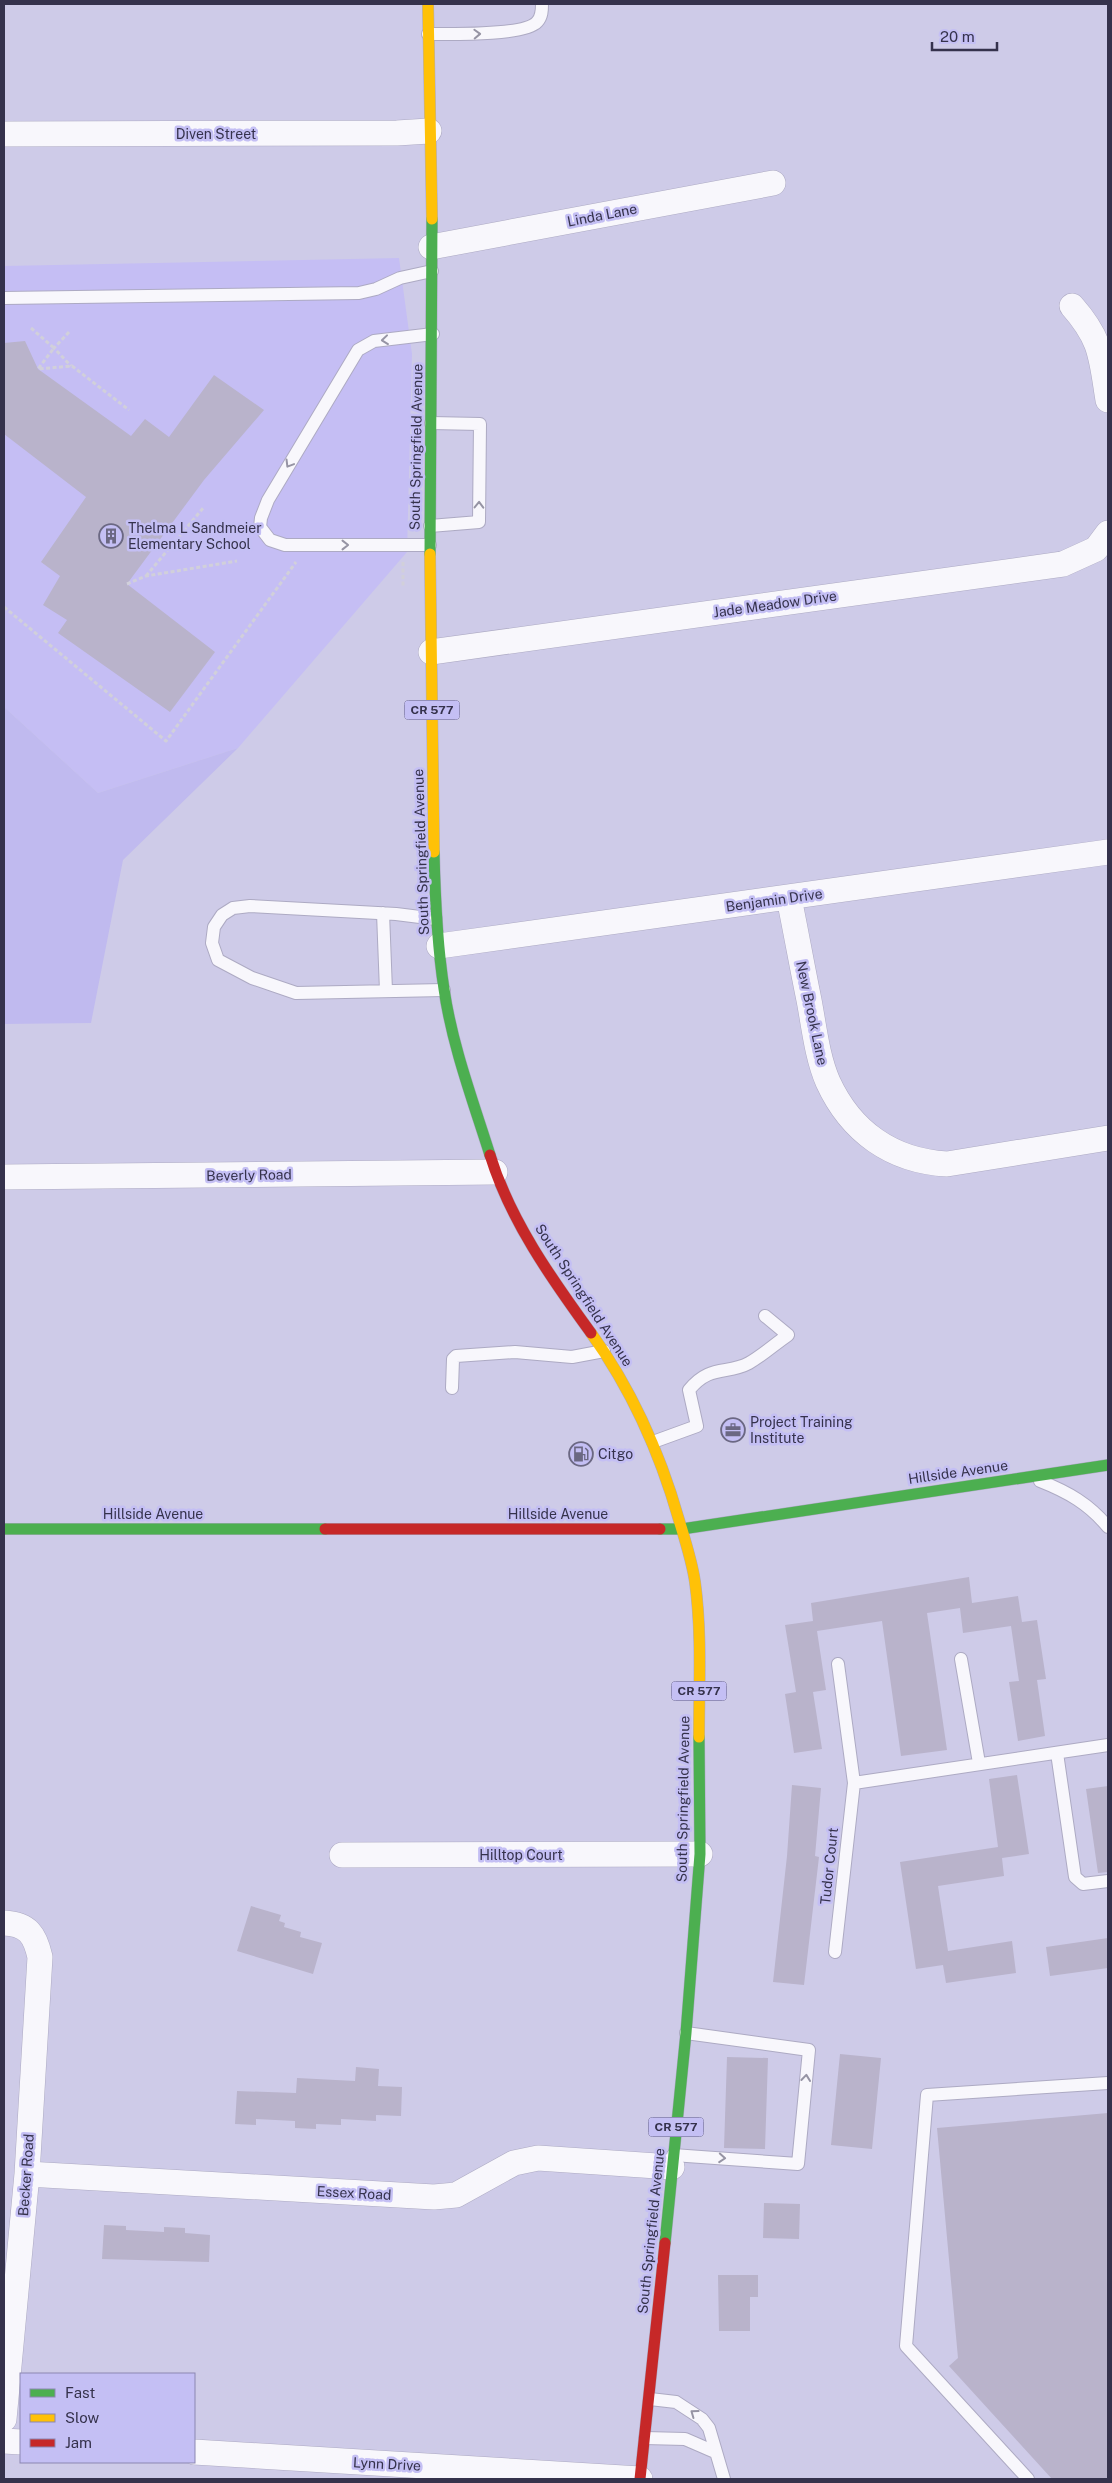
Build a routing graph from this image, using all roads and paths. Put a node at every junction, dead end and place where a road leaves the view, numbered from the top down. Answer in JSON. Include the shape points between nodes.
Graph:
{"nodes":[{"id":1,"x":428,"y":4,"type":"edge"},
{"id":2,"x":542,"y":4,"type":"edge"},
{"id":3,"x":428,"y":34,"type":"junction"},
{"id":4,"x":428,"y":131,"type":"junction"},
{"id":5,"x":4,"y":134,"type":"edge"},
{"id":6,"x":773,"y":183,"type":"dead end"},
{"id":7,"x":432,"y":259,"type":"junction"},
{"id":8,"x":4,"y":298,"type":"edge"},
{"id":9,"x":1072,"y":306,"type":"dead end"},
{"id":10,"x":31,"y":328,"type":"dead end"},
{"id":11,"x":69,"y":332,"type":"dead end"},
{"id":12,"x":433,"y":334,"type":"junction"},
{"id":13,"x":54,"y":348,"type":"junction"},
{"id":14,"x":72,"y":366,"type":"junction"},
{"id":15,"x":1108,"y":400,"type":"edge"},
{"id":16,"x":129,"y":410,"type":"dead end"},
{"id":17,"x":432,"y":423,"type":"junction"},
{"id":18,"x":204,"y":507,"type":"dead end"},
{"id":19,"x":430,"y":526,"type":"junction"},
{"id":20,"x":1108,"y":533,"type":"edge"},
{"id":21,"x":430,"y":545,"type":"junction"},
{"id":22,"x":403,"y":558,"type":"dead end"},
{"id":23,"x":298,"y":560,"type":"dead end"},
{"id":24,"x":237,"y":561,"type":"dead end"},
{"id":25,"x":146,"y":576,"type":"junction"},
{"id":26,"x":127,"y":584,"type":"dead end"},
{"id":27,"x":403,"y":586,"type":"dead end"},
{"id":28,"x":4,"y":607,"type":"edge"},
{"id":29,"x":431,"y":652,"type":"junction"},
{"id":30,"x":1108,"y":852,"type":"edge"},
{"id":31,"x":789,"y":898,"type":"junction"},
{"id":32,"x":383,"y":914,"type":"junction"},
{"id":33,"x":436,"y":919,"type":"junction"},
{"id":34,"x":439,"y":946,"type":"junction"},
{"id":35,"x":444,"y":990,"type":"junction"},
{"id":36,"x":386,"y":991,"type":"junction"},
{"id":37,"x":1108,"y":1138,"type":"edge"},
{"id":38,"x":495,"y":1172,"type":"junction"},
{"id":39,"x":4,"y":1177,"type":"edge"},
{"id":40,"x":766,"y":1316,"type":"dead end"},
{"id":41,"x":604,"y":1351,"type":"junction"},
{"id":42,"x":452,"y":1388,"type":"dead end"},
{"id":43,"x":653,"y":1442,"type":"junction"},
{"id":44,"x":1108,"y":1465,"type":"edge"},
{"id":45,"x":1028,"y":1477,"type":"junction"},
{"id":46,"x":1108,"y":1527,"type":"edge"},
{"id":47,"x":682,"y":1528,"type":"junction"},
{"id":48,"x":4,"y":1529,"type":"edge"},
{"id":49,"x":961,"y":1659,"type":"dead end"},
{"id":50,"x":838,"y":1664,"type":"dead end"},
{"id":51,"x":1108,"y":1745,"type":"edge"},
{"id":52,"x":1056,"y":1753,"type":"junction"},
{"id":53,"x":978,"y":1763,"type":"junction"},
{"id":54,"x":854,"y":1783,"type":"junction"},
{"id":55,"x":700,"y":1854,"type":"junction"},
{"id":56,"x":342,"y":1855,"type":"dead end"},
{"id":57,"x":1108,"y":1881,"type":"edge"},
{"id":58,"x":4,"y":1923,"type":"edge"},
{"id":59,"x":835,"y":1952,"type":"dead end"},
{"id":60,"x":686,"y":2032,"type":"junction"},
{"id":61,"x":1108,"y":2083,"type":"edge"},
{"id":62,"x":673,"y":2161,"type":"junction"},
{"id":63,"x":27,"y":2174,"type":"junction"},
{"id":64,"x":11,"y":2268,"type":"edge"},
{"id":65,"x":650,"y":2399,"type":"junction"},
{"id":66,"x":4,"y":2419,"type":"edge"},
{"id":67,"x":645,"y":2438,"type":"junction"},
{"id":68,"x":4,"y":2441,"type":"edge"},
{"id":69,"x":20,"y":2442,"type":"edge"},
{"id":70,"x":195,"y":2452,"type":"edge"},
{"id":71,"x":715,"y":2452,"type":"junction"},
{"id":72,"x":640,"y":2479,"type":"edge"},
{"id":73,"x":724,"y":2479,"type":"edge"},
{"id":74,"x":1028,"y":2479,"type":"edge"}],
"edges":[{"from":1,"to":3,"type":"main road","name":"South Springfield Avenue","number":"CR 577"},
{"from":3,"to":2,"type":"lane","one_way":true,"via":[[483,34],[533,26],[540,19]]},
{"from":3,"to":4,"type":"main road","name":"South Springfield Avenue","number":"CR 577"},
{"from":4,"to":5,"type":"street","name":"Diven Street"},
{"from":4,"to":7,"type":"main road","name":"South Springfield Avenue","number":"CR 577"},
{"from":6,"to":7,"type":"street","name":"Linda Lane"},
{"from":7,"to":8,"type":"lane","via":[[400,278],[359,293]]},
{"from":7,"to":12,"type":"main road","name":"South Springfield Avenue","number":"CR 577"},
{"from":9,"to":15,"type":"street","via":[[1087,323],[1099,346]]},
{"from":10,"to":13,"type":"path"},
{"from":11,"to":13,"type":"path"},
{"from":12,"to":17,"type":"main road","name":"South Springfield Avenue","number":"CR 577"},
{"from":12,"to":21,"type":"lane","one_way":true,"via":[[374,341],[358,350],[268,500],[260,527],[270,540],[285,545]]},
{"from":13,"to":14,"type":"path"},
{"from":13,"to":14,"type":"path","via":[[38,369]]},
{"from":14,"to":16,"type":"path"},
{"from":17,"to":19,"type":"main road","name":"South Springfield Avenue","number":"CR 577"},
{"from":19,"to":17,"type":"lane","one_way":true,"via":[[478,522],[480,424]]},
{"from":18,"to":25,"type":"path"},
{"from":19,"to":21,"type":"main road","name":"South Springfield Avenue","number":"CR 577"},
{"from":20,"to":29,"type":"street","name":"Jade Meadow Drive","via":[[1096,549],[1063,564]]},
{"from":21,"to":29,"type":"main road","name":"South Springfield Avenue","number":"CR 577"},
{"from":22,"to":27,"type":"path"},
{"from":23,"to":28,"type":"path","via":[[166,741]]},
{"from":24,"to":25,"type":"path"},
{"from":25,"to":26,"type":"path"},
{"from":29,"to":33,"type":"main road","name":"South Springfield Avenue","number":"CR 577"},
{"from":30,"to":31,"type":"street","name":"Benjamin Drive"},
{"from":31,"to":34,"type":"street","name":"Benjamin Drive"},
{"from":31,"to":37,"type":"street","name":"New Brook Lane","via":[[819,1053],[828,1080],[841,1106],[860,1128],[883,1146],[923,1162],[947,1164]]},
{"from":32,"to":33,"type":"lane"},
{"from":32,"to":36,"type":"lane"},
{"from":32,"to":36,"type":"lane","via":[[250,906],[233,908],[222,915],[214,927],[212,943],[218,960],[232,969],[296,993]]},
{"from":33,"to":34,"type":"main road","name":"South Springfield Avenue","number":"CR 577"},
{"from":34,"to":35,"type":"main road","name":"South Springfield Avenue","number":"CR 577"},
{"from":35,"to":36,"type":"lane"},
{"from":35,"to":38,"type":"main road","name":"South Springfield Avenue","number":"CR 577","via":[[462,1067]]},
{"from":38,"to":39,"type":"street","name":"Beverly Road"},
{"from":38,"to":41,"type":"main road","name":"South Springfield Avenue","number":"CR 577","via":[[509,1205],[552,1279]]},
{"from":40,"to":43,"type":"lane","via":[[788,1335],[748,1364],[717,1370],[697,1381],[689,1390],[697,1426]]},
{"from":41,"to":42,"type":"lane","via":[[572,1357],[515,1352],[456,1356],[453,1359]]},
{"from":41,"to":43,"type":"main road","name":"South Springfield Avenue","number":"CR 577","via":[[628,1389]]},
{"from":43,"to":47,"type":"main road","name":"South Springfield Avenue","number":"CR 577"},
{"from":44,"to":45,"type":"main road","name":"Hillside Avenue"},
{"from":45,"to":46,"type":"lane","via":[[1076,1497]]},
{"from":45,"to":47,"type":"main road","name":"Hillside Avenue"},
{"from":47,"to":48,"type":"main road","name":"Hillside Avenue"},
{"from":47,"to":55,"type":"main road","name":"South Springfield Avenue","number":"CR 577","via":[[695,1584],[698,1624]]},
{"from":49,"to":53,"type":"lane"},
{"from":50,"to":54,"type":"lane","name":"Tudor Court"},
{"from":51,"to":52,"type":"lane"},
{"from":52,"to":53,"type":"lane"},
{"from":52,"to":57,"type":"lane","via":[[1075,1877],[1083,1884]]},
{"from":53,"to":54,"type":"lane"},
{"from":54,"to":59,"type":"lane","name":"Tudor Court"},
{"from":55,"to":56,"type":"street","name":"Hilltop Court"},
{"from":55,"to":60,"type":"main road","name":"South Springfield Avenue","number":"CR 577"},
{"from":58,"to":63,"type":"street","name":"Becker Road","via":[[20,1925],[30,1933],[40,1957]]},
{"from":60,"to":62,"type":"main road","name":"South Springfield Avenue","number":"CR 577"},
{"from":62,"to":60,"type":"lane","one_way":true,"via":[[798,2164],[809,2050]]},
{"from":61,"to":74,"type":"lane","via":[[927,2095],[906,2346]]},
{"from":62,"to":63,"type":"street","name":"Essex Road","via":[[538,2158],[514,2163],[456,2195],[434,2197]]},
{"from":62,"to":65,"type":"main road","name":"South Springfield Avenue","number":"CR 577"},
{"from":63,"to":64,"type":"street","name":"Becker Road"},
{"from":64,"to":66,"type":"street","name":"Becker Road"},
{"from":65,"to":67,"type":"main road","name":"South Springfield Avenue","number":"CR 577"},
{"from":71,"to":65,"type":"lane","one_way":true,"via":[[709,2428],[702,2419],[676,2402]]},
{"from":67,"to":71,"type":"lane","via":[[685,2440]]},
{"from":67,"to":72,"type":"main road","name":"South Springfield Avenue","number":"CR 577"},
{"from":68,"to":69,"type":"street"},
{"from":70,"to":72,"type":"street","name":"Lynn Drive"},
{"from":71,"to":73,"type":"lane"}]}
